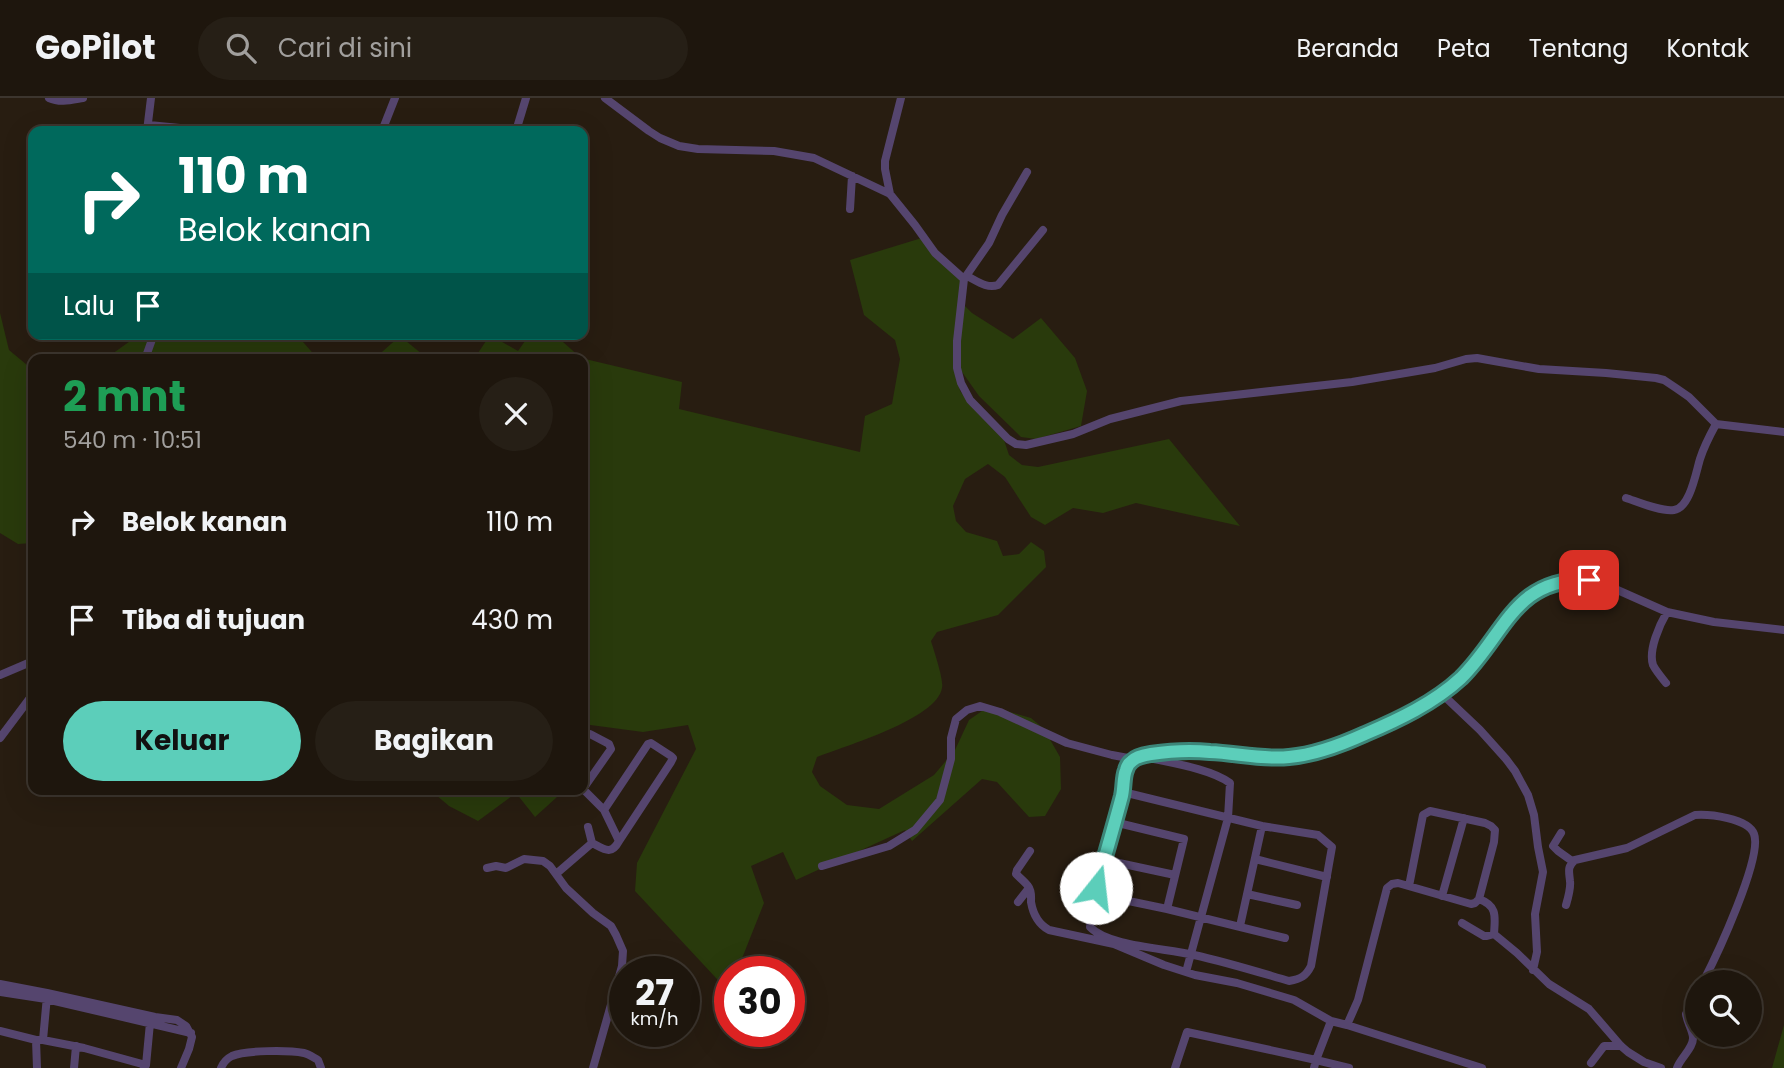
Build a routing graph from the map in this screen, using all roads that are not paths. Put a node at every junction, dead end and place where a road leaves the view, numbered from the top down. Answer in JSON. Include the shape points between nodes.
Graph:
{"nodes":[{"id":1,"x":49,"y":98,"type":"edge"},
{"id":2,"x":83,"y":98,"type":"edge"},
{"id":3,"x":151,"y":98,"type":"edge"},
{"id":4,"x":395,"y":98,"type":"edge"},
{"id":5,"x":526,"y":98,"type":"edge"},
{"id":6,"x":605,"y":98,"type":"edge"},
{"id":7,"x":901,"y":98,"type":"edge"},
{"id":8,"x":148,"y":126,"type":"edge"},
{"id":9,"x":384,"y":126,"type":"edge"},
{"id":10,"x":518,"y":126,"type":"edge"},
{"id":11,"x":1027,"y":172,"type":"dead end"},
{"id":12,"x":852,"y":176,"type":"junction"},
{"id":13,"x":890,"y":194,"type":"junction"},
{"id":14,"x":850,"y":209,"type":"dead end"},
{"id":15,"x":1043,"y":230,"type":"dead end"},
{"id":16,"x":965,"y":278,"type":"junction"},
{"id":17,"x":1716,"y":424,"type":"junction"},
{"id":18,"x":1784,"y":432,"type":"edge"},
{"id":19,"x":1626,"y":498,"type":"dead end"},
{"id":20,"x":1667,"y":612,"type":"junction"},
{"id":21,"x":1784,"y":630,"type":"edge"},
{"id":22,"x":28,"y":663,"type":"edge"},
{"id":23,"x":0,"y":675,"type":"edge"},
{"id":24,"x":1666,"y":683,"type":"dead end"},
{"id":25,"x":1442,"y":694,"type":"junction"},
{"id":26,"x":28,"y":701,"type":"edge"},
{"id":27,"x":588,"y":735,"type":"edge"},
{"id":28,"x":0,"y":738,"type":"edge"},
{"id":29,"x":1140,"y":756,"type":"junction"},
{"id":30,"x":588,"y":782,"type":"edge"},
{"id":31,"x":1123,"y":792,"type":"junction"},
{"id":32,"x":588,"y":794,"type":"edge"},
{"id":33,"x":604,"y":810,"type":"junction"},
{"id":34,"x":1228,"y":818,"type":"junction"},
{"id":35,"x":1464,"y":818,"type":"junction"},
{"id":36,"x":1114,"y":822,"type":"junction"},
{"id":37,"x":1262,"y":826,"type":"junction"},
{"id":38,"x":588,"y":827,"type":"dead end"},
{"id":39,"x":1561,"y":833,"type":"dead end"},
{"id":40,"x":619,"y":841,"type":"junction"},
{"id":41,"x":592,"y":843,"type":"junction"},
{"id":42,"x":1030,"y":851,"type":"dead end"},
{"id":43,"x":1255,"y":859,"type":"junction"},
{"id":44,"x":1104,"y":860,"type":"junction"},
{"id":45,"x":1572,"y":861,"type":"junction"},
{"id":46,"x":822,"y":866,"type":"dead end"},
{"id":47,"x":487,"y":868,"type":"dead end"},
{"id":48,"x":556,"y":874,"type":"junction"},
{"id":49,"x":1175,"y":875,"type":"junction"},
{"id":50,"x":1327,"y":877,"type":"junction"},
{"id":51,"x":1409,"y":886,"type":"junction"},
{"id":52,"x":1029,"y":888,"type":"junction"},
{"id":53,"x":1095,"y":894,"type":"junction"},
{"id":54,"x":1247,"y":894,"type":"junction"},
{"id":55,"x":1442,"y":895,"type":"junction"},
{"id":56,"x":1479,"y":899,"type":"junction"},
{"id":57,"x":1018,"y":902,"type":"dead end"},
{"id":58,"x":1297,"y":905,"type":"dead end"},
{"id":59,"x":1566,"y":905,"type":"dead end"},
{"id":60,"x":1167,"y":909,"type":"junction"},
{"id":61,"x":1202,"y":917,"type":"junction"},
{"id":62,"x":1462,"y":923,"type":"dead end"},
{"id":63,"x":1240,"y":926,"type":"junction"},
{"id":64,"x":1494,"y":934,"type":"junction"},
{"id":65,"x":1285,"y":938,"type":"dead end"},
{"id":66,"x":1192,"y":954,"type":"junction"},
{"id":67,"x":1533,"y":970,"type":"junction"},
{"id":68,"x":1709,"y":970,"type":"edge"},
{"id":69,"x":1186,"y":972,"type":"junction"},
{"id":70,"x":0,"y":985,"type":"edge"},
{"id":71,"x":0,"y":992,"type":"edge"},
{"id":72,"x":47,"y":996,"type":"junction"},
{"id":73,"x":1331,"y":1021,"type":"junction"},
{"id":74,"x":150,"y":1023,"type":"junction"},
{"id":75,"x":1347,"y":1025,"type":"junction"},
{"id":76,"x":0,"y":1031,"type":"edge"},
{"id":77,"x":191,"y":1033,"type":"junction"},
{"id":78,"x":40,"y":1040,"type":"junction"},
{"id":79,"x":76,"y":1046,"type":"junction"},
{"id":80,"x":1621,"y":1046,"type":"junction"},
{"id":81,"x":1689,"y":1047,"type":"edge"},
{"id":82,"x":1591,"y":1063,"type":"dead end"},
{"id":83,"x":1315,"y":1064,"type":"edge"},
{"id":84,"x":145,"y":1066,"type":"edge"},
{"id":85,"x":37,"y":1068,"type":"edge"},
{"id":86,"x":74,"y":1068,"type":"edge"},
{"id":87,"x":180,"y":1068,"type":"edge"},
{"id":88,"x":221,"y":1068,"type":"edge"},
{"id":89,"x":321,"y":1068,"type":"edge"},
{"id":90,"x":593,"y":1068,"type":"edge"},
{"id":91,"x":1175,"y":1068,"type":"edge"},
{"id":92,"x":1349,"y":1068,"type":"edge"},
{"id":93,"x":1481,"y":1068,"type":"edge"},
{"id":94,"x":1661,"y":1068,"type":"edge"},
{"id":95,"x":1677,"y":1068,"type":"edge"}],
"edges":[{"from":1,"to":2,"type":"street","via":[[65,102]]},
{"from":3,"to":8,"type":"street"},
{"from":4,"to":9,"type":"street"},
{"from":5,"to":10,"type":"street"},
{"from":6,"to":12,"type":"street","via":[[649,131],[679,146],[814,158]]},
{"from":7,"to":13,"type":"street","via":[[885,161]]},
{"from":11,"to":16,"type":"street"},
{"from":12,"to":13,"type":"street"},
{"from":12,"to":14,"type":"street"},
{"from":13,"to":16,"type":"street","via":[[935,253]]},
{"from":15,"to":16,"type":"street","via":[[998,285],[991,288]]},
{"from":16,"to":17,"type":"street","via":[[957,341],[961,383],[970,400],[1016,444],[1073,434],[1110,419],[1181,401],[1352,382],[1477,358],[1539,369],[1664,380]]},
{"from":17,"to":18,"type":"street"},
{"from":17,"to":19,"type":"street","via":[[1680,508],[1666,510]]},
{"from":20,"to":21,"type":"street"},
{"from":20,"to":24,"type":"street","via":[[1652,657]]},
{"from":20,"to":25,"type":"street","via":[[1589,580],[1546,588],[1516,607],[1468,669]]},
{"from":22,"to":23,"type":"street"},
{"from":25,"to":29,"type":"street","via":[[1358,738],[1289,757],[1171,751]]},
{"from":25,"to":67,"type":"street","via":[[1506,759],[1528,795],[1543,872],[1535,914]]},
{"from":26,"to":28,"type":"street"},
{"from":27,"to":30,"type":"street","via":[[611,749]]},
{"from":29,"to":31,"type":"street","via":[[1126,770]]},
{"from":29,"to":34,"type":"street","via":[[1223,778],[1230,783]]},
{"from":29,"to":46,"type":"street","via":[[1128,758],[1068,743],[979,706],[967,710],[956,719],[940,800],[915,830],[890,846]]},
{"from":31,"to":34,"type":"street"},
{"from":31,"to":36,"type":"street"},
{"from":32,"to":33,"type":"street"},
{"from":33,"to":40,"type":"street"},
{"from":33,"to":40,"type":"street","via":[[648,744],[673,758]]},
{"from":34,"to":37,"type":"street"},
{"from":34,"to":61,"type":"street"},
{"from":35,"to":51,"type":"street","via":[[1430,811],[1423,815]]},
{"from":35,"to":55,"type":"street"},
{"from":35,"to":56,"type":"street","via":[[1495,830]]},
{"from":36,"to":44,"type":"street"},
{"from":36,"to":49,"type":"street","via":[[1184,839]]},
{"from":37,"to":43,"type":"street"},
{"from":37,"to":50,"type":"street","via":[[1322,838],[1332,848]]},
{"from":38,"to":41,"type":"street"},
{"from":39,"to":45,"type":"street","via":[[1553,846]]},
{"from":40,"to":41,"type":"street","via":[[610,850]]},
{"from":41,"to":48,"type":"street"},
{"from":42,"to":52,"type":"street","via":[[1016,873]]},
{"from":43,"to":50,"type":"street"},
{"from":43,"to":54,"type":"street"},
{"from":44,"to":49,"type":"street"},
{"from":44,"to":53,"type":"street"},
{"from":45,"to":59,"type":"street"},
{"from":45,"to":68,"type":"street","via":[[1627,848],[1695,815],[1728,818],[1752,829],[1756,844],[1752,864]]},
{"from":47,"to":48,"type":"street","via":[[506,868],[533,859]]},
{"from":48,"to":90,"type":"street","via":[[593,914],[611,926],[623,951]]},
{"from":49,"to":60,"type":"street"},
{"from":50,"to":66,"type":"street","via":[[1311,966],[1300,979],[1289,981]]},
{"from":51,"to":55,"type":"street"},
{"from":51,"to":75,"type":"street","via":[[1398,883],[1387,888],[1358,1000]]},
{"from":52,"to":57,"type":"street"},
{"from":52,"to":69,"type":"street","via":[[1037,919],[1049,930],[1120,946]]},
{"from":53,"to":60,"type":"street"},
{"from":53,"to":66,"type":"street","via":[[1090,927],[1099,934]]},
{"from":54,"to":58,"type":"street"},
{"from":54,"to":63,"type":"street"},
{"from":55,"to":56,"type":"street","via":[[1471,904]]},
{"from":56,"to":64,"type":"street","via":[[1495,914]]},
{"from":60,"to":61,"type":"street"},
{"from":61,"to":63,"type":"street"},
{"from":61,"to":66,"type":"street"},
{"from":62,"to":64,"type":"street","via":[[1484,936]]},
{"from":63,"to":65,"type":"street"},
{"from":64,"to":67,"type":"street"},
{"from":66,"to":69,"type":"street"},
{"from":67,"to":80,"type":"street","via":[[1589,1009]]},
{"from":69,"to":73,"type":"street","via":[[1293,1000]]},
{"from":70,"to":72,"type":"street"},
{"from":71,"to":72,"type":"street"},
{"from":72,"to":74,"type":"street"},
{"from":72,"to":77,"type":"street","via":[[177,1020]]},
{"from":72,"to":78,"type":"street"},
{"from":73,"to":75,"type":"street"},
{"from":73,"to":83,"type":"street"},
{"from":74,"to":77,"type":"street"},
{"from":74,"to":84,"type":"street"},
{"from":75,"to":93,"type":"street"},
{"from":76,"to":78,"type":"street"},
{"from":77,"to":87,"type":"street"},
{"from":78,"to":79,"type":"street"},
{"from":78,"to":85,"type":"street"},
{"from":79,"to":84,"type":"street"},
{"from":79,"to":86,"type":"street"},
{"from":80,"to":82,"type":"street","via":[[1604,1046]]},
{"from":80,"to":94,"type":"street"},
{"from":81,"to":95,"type":"street"},
{"from":83,"to":91,"type":"street","via":[[1187,1032]]},
{"from":83,"to":92,"type":"street"},
{"from":88,"to":89,"type":"street","via":[[234,1055],[264,1051],[305,1053],[318,1060]]}]}
